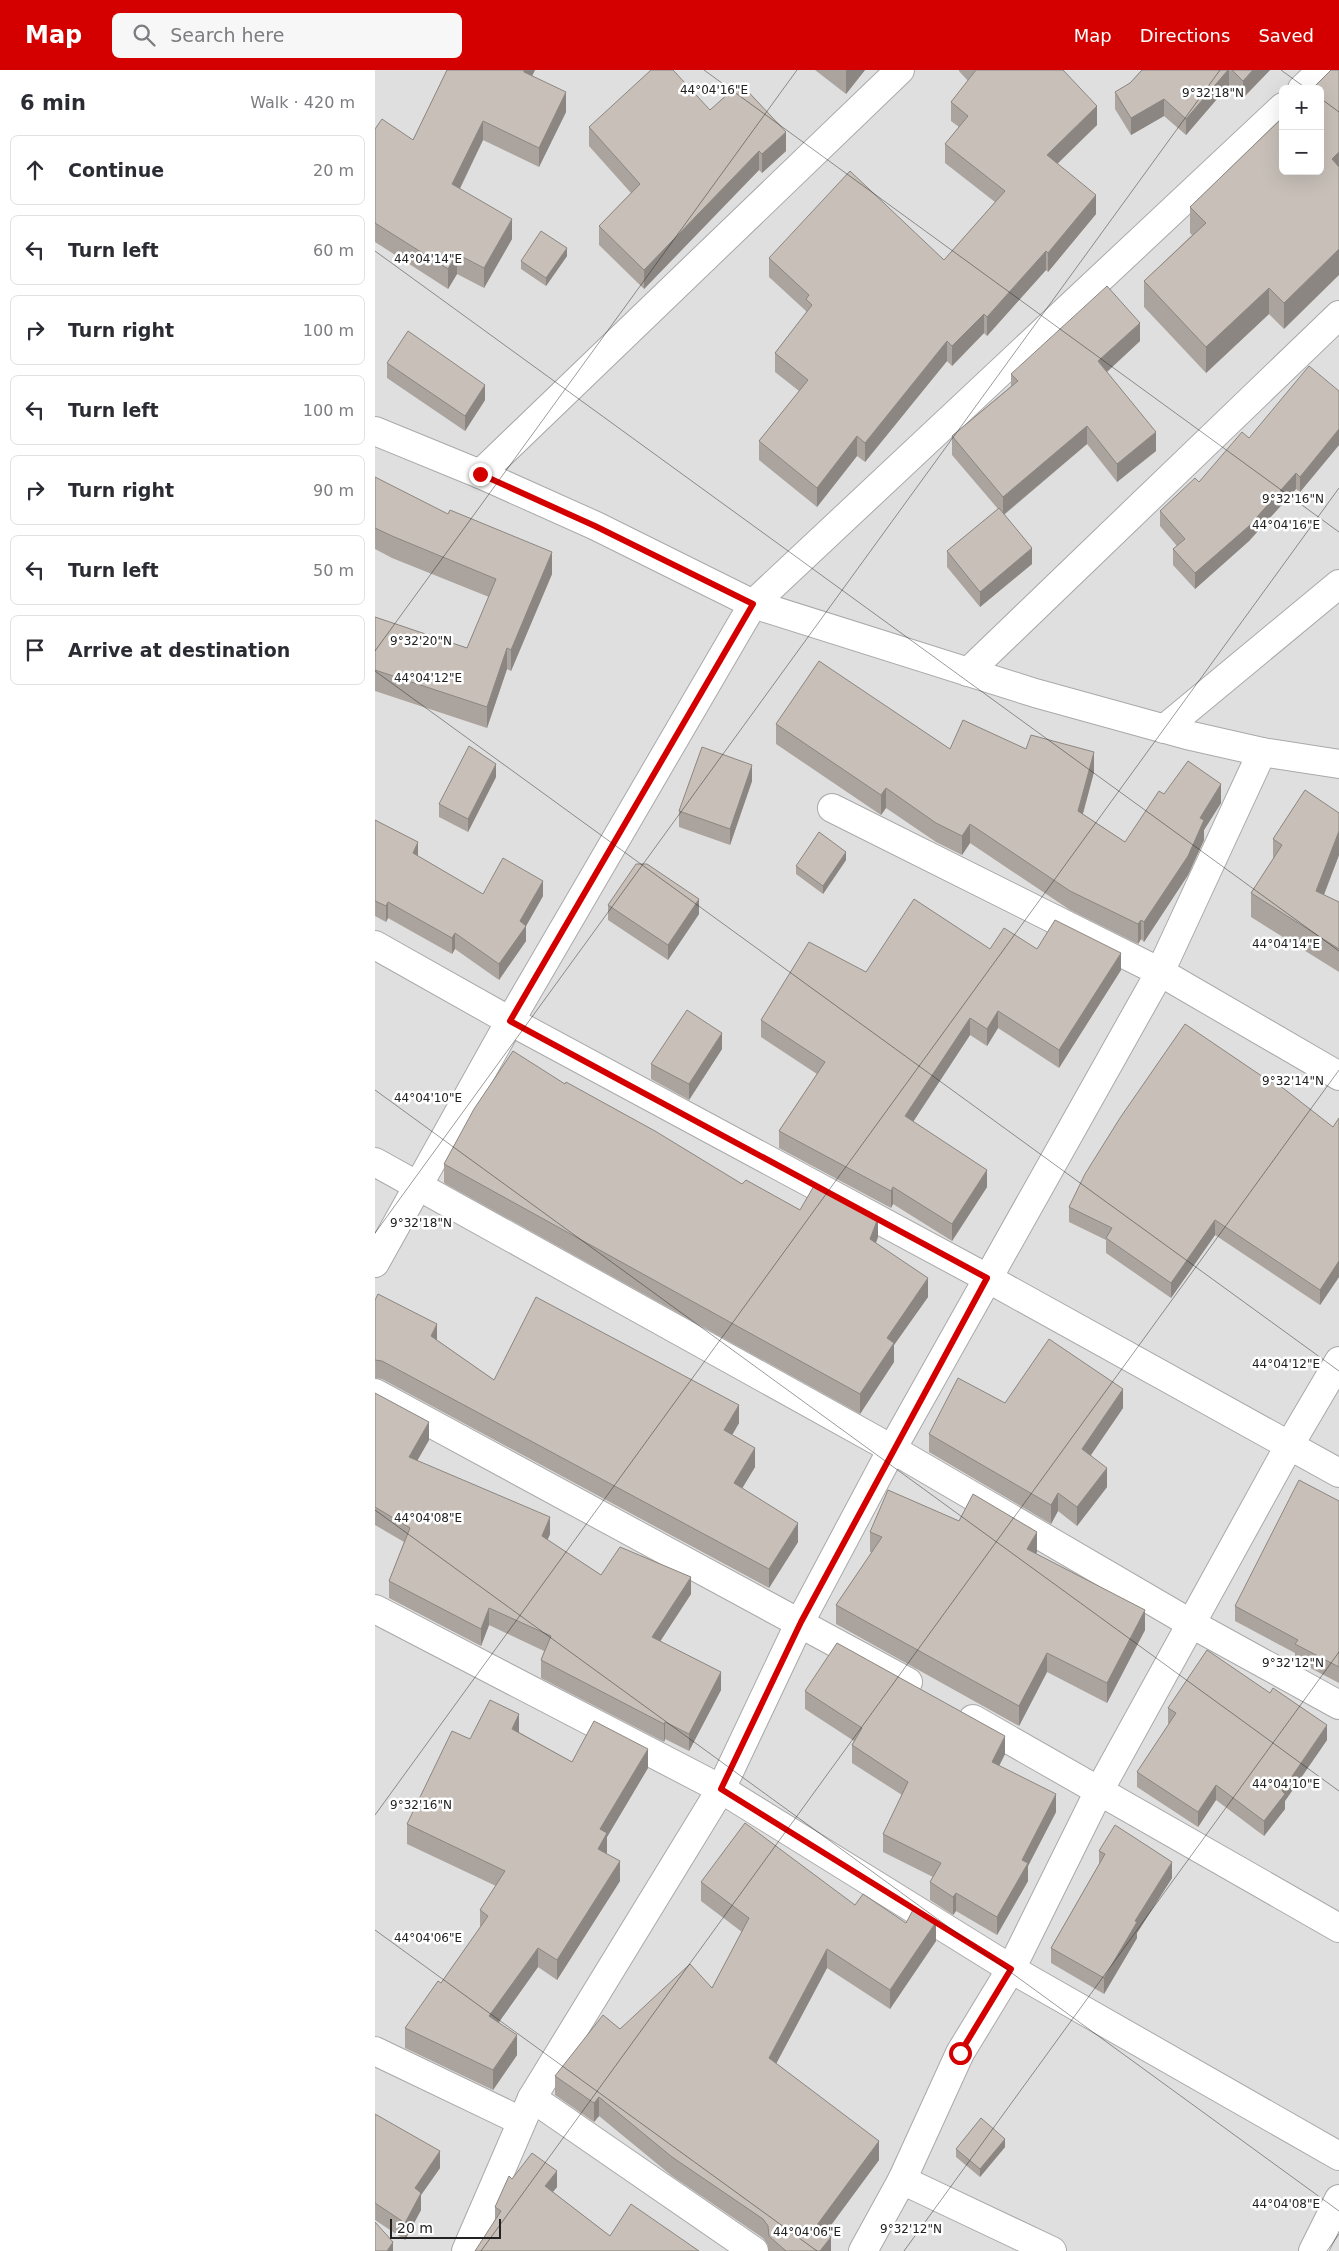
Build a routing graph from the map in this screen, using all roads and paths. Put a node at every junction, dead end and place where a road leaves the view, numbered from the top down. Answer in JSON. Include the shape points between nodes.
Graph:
{"nodes":[{"id":1,"x":900,"y":70,"type":"edge"},
{"id":2,"x":1322,"y":70,"type":"edge"},
{"id":3,"x":1306,"y":85,"type":"edge"},
{"id":4,"x":1279,"y":111,"type":"edge"},
{"id":5,"x":1339,"y":315,"type":"edge"},
{"id":6,"x":375,"y":431,"type":"edge"},
{"id":7,"x":480,"y":474,"type":"junction"},
{"id":8,"x":1339,"y":584,"type":"edge"},
{"id":9,"x":753,"y":604,"type":"junction"},
{"id":10,"x":968,"y":672,"type":"junction"},
{"id":11,"x":1164,"y":729,"type":"junction"},
{"id":12,"x":1262,"y":752,"type":"junction"},
{"id":13,"x":1339,"y":764,"type":"edge"},
{"id":14,"x":832,"y":808,"type":"dead end"},
{"id":15,"x":375,"y":945,"type":"edge"},
{"id":16,"x":1161,"y":972,"type":"junction"},
{"id":17,"x":510,"y":1021,"type":"junction"},
{"id":18,"x":1339,"y":1076,"type":"edge"},
{"id":19,"x":375,"y":1162,"type":"edge"},
{"id":20,"x":419,"y":1185,"type":"junction"},
{"id":21,"x":375,"y":1263,"type":"edge"},
{"id":22,"x":987,"y":1278,"type":"junction"},
{"id":23,"x":1339,"y":1361,"type":"edge"},
{"id":24,"x":375,"y":1393,"type":"edge"},
{"id":25,"x":1289,"y":1446,"type":"junction"},
{"id":26,"x":892,"y":1449,"type":"junction"},
{"id":27,"x":1339,"y":1474,"type":"edge"},
{"id":28,"x":375,"y":1608,"type":"edge"},
{"id":29,"x":801,"y":1622,"type":"junction"},
{"id":30,"x":1190,"y":1623,"type":"junction"},
{"id":31,"x":929,"y":1694,"type":"edge"},
{"id":32,"x":1339,"y":1705,"type":"edge"},
{"id":33,"x":954,"y":1708,"type":"edge"},
{"id":34,"x":721,"y":1789,"type":"junction"},
{"id":35,"x":1100,"y":1790,"type":"junction"},
{"id":36,"x":1339,"y":1928,"type":"edge"},
{"id":37,"x":1011,"y":1969,"type":"junction"},
{"id":38,"x":375,"y":2051,"type":"edge"},
{"id":39,"x":526,"y":2110,"type":"junction"},
{"id":40,"x":1339,"y":2156,"type":"edge"},
{"id":41,"x":902,"y":2180,"type":"junction"},
{"id":42,"x":1339,"y":2199,"type":"edge"},
{"id":43,"x":466,"y":2251,"type":"edge"},
{"id":44,"x":754,"y":2251,"type":"edge"},
{"id":45,"x":863,"y":2251,"type":"edge"},
{"id":46,"x":1052,"y":2251,"type":"edge"},
{"id":47,"x":1313,"y":2251,"type":"edge"}],
"edges":[{"from":1,"to":7,"type":"street"},
{"from":2,"to":3,"type":"street"},
{"from":4,"to":9,"type":"street"},
{"from":5,"to":10,"type":"street"},
{"from":6,"to":7,"type":"street"},
{"from":7,"to":9,"type":"street"},
{"from":8,"to":11,"type":"street"},
{"from":9,"to":10,"type":"street"},
{"from":9,"to":17,"type":"street"},
{"from":10,"to":11,"type":"street"},
{"from":11,"to":12,"type":"street"},
{"from":12,"to":13,"type":"street"},
{"from":12,"to":16,"type":"street"},
{"from":14,"to":16,"type":"street"},
{"from":15,"to":17,"type":"street"},
{"from":16,"to":18,"type":"street"},
{"from":16,"to":22,"type":"street"},
{"from":17,"to":20,"type":"street"},
{"from":17,"to":22,"type":"street"},
{"from":19,"to":20,"type":"street"},
{"from":20,"to":21,"type":"street"},
{"from":20,"to":26,"type":"street"},
{"from":22,"to":25,"type":"street"},
{"from":22,"to":26,"type":"street"},
{"from":23,"to":25,"type":"street"},
{"from":24,"to":29,"type":"street"},
{"from":25,"to":27,"type":"street"},
{"from":25,"to":30,"type":"street"},
{"from":26,"to":29,"type":"street"},
{"from":26,"to":30,"type":"street"},
{"from":28,"to":34,"type":"street"},
{"from":29,"to":31,"type":"street"},
{"from":29,"to":34,"type":"street"},
{"from":30,"to":32,"type":"street"},
{"from":30,"to":35,"type":"street"},
{"from":33,"to":35,"type":"street"},
{"from":34,"to":37,"type":"street"},
{"from":34,"to":39,"type":"street"},
{"from":35,"to":36,"type":"street"},
{"from":35,"to":37,"type":"street"},
{"from":37,"to":40,"type":"street"},
{"from":37,"to":41,"type":"street","via":[[960,2053]]},
{"from":38,"to":39,"type":"street"},
{"from":39,"to":43,"type":"street"},
{"from":39,"to":44,"type":"street"},
{"from":41,"to":45,"type":"street"},
{"from":41,"to":46,"type":"street"},
{"from":42,"to":47,"type":"street"}]}
